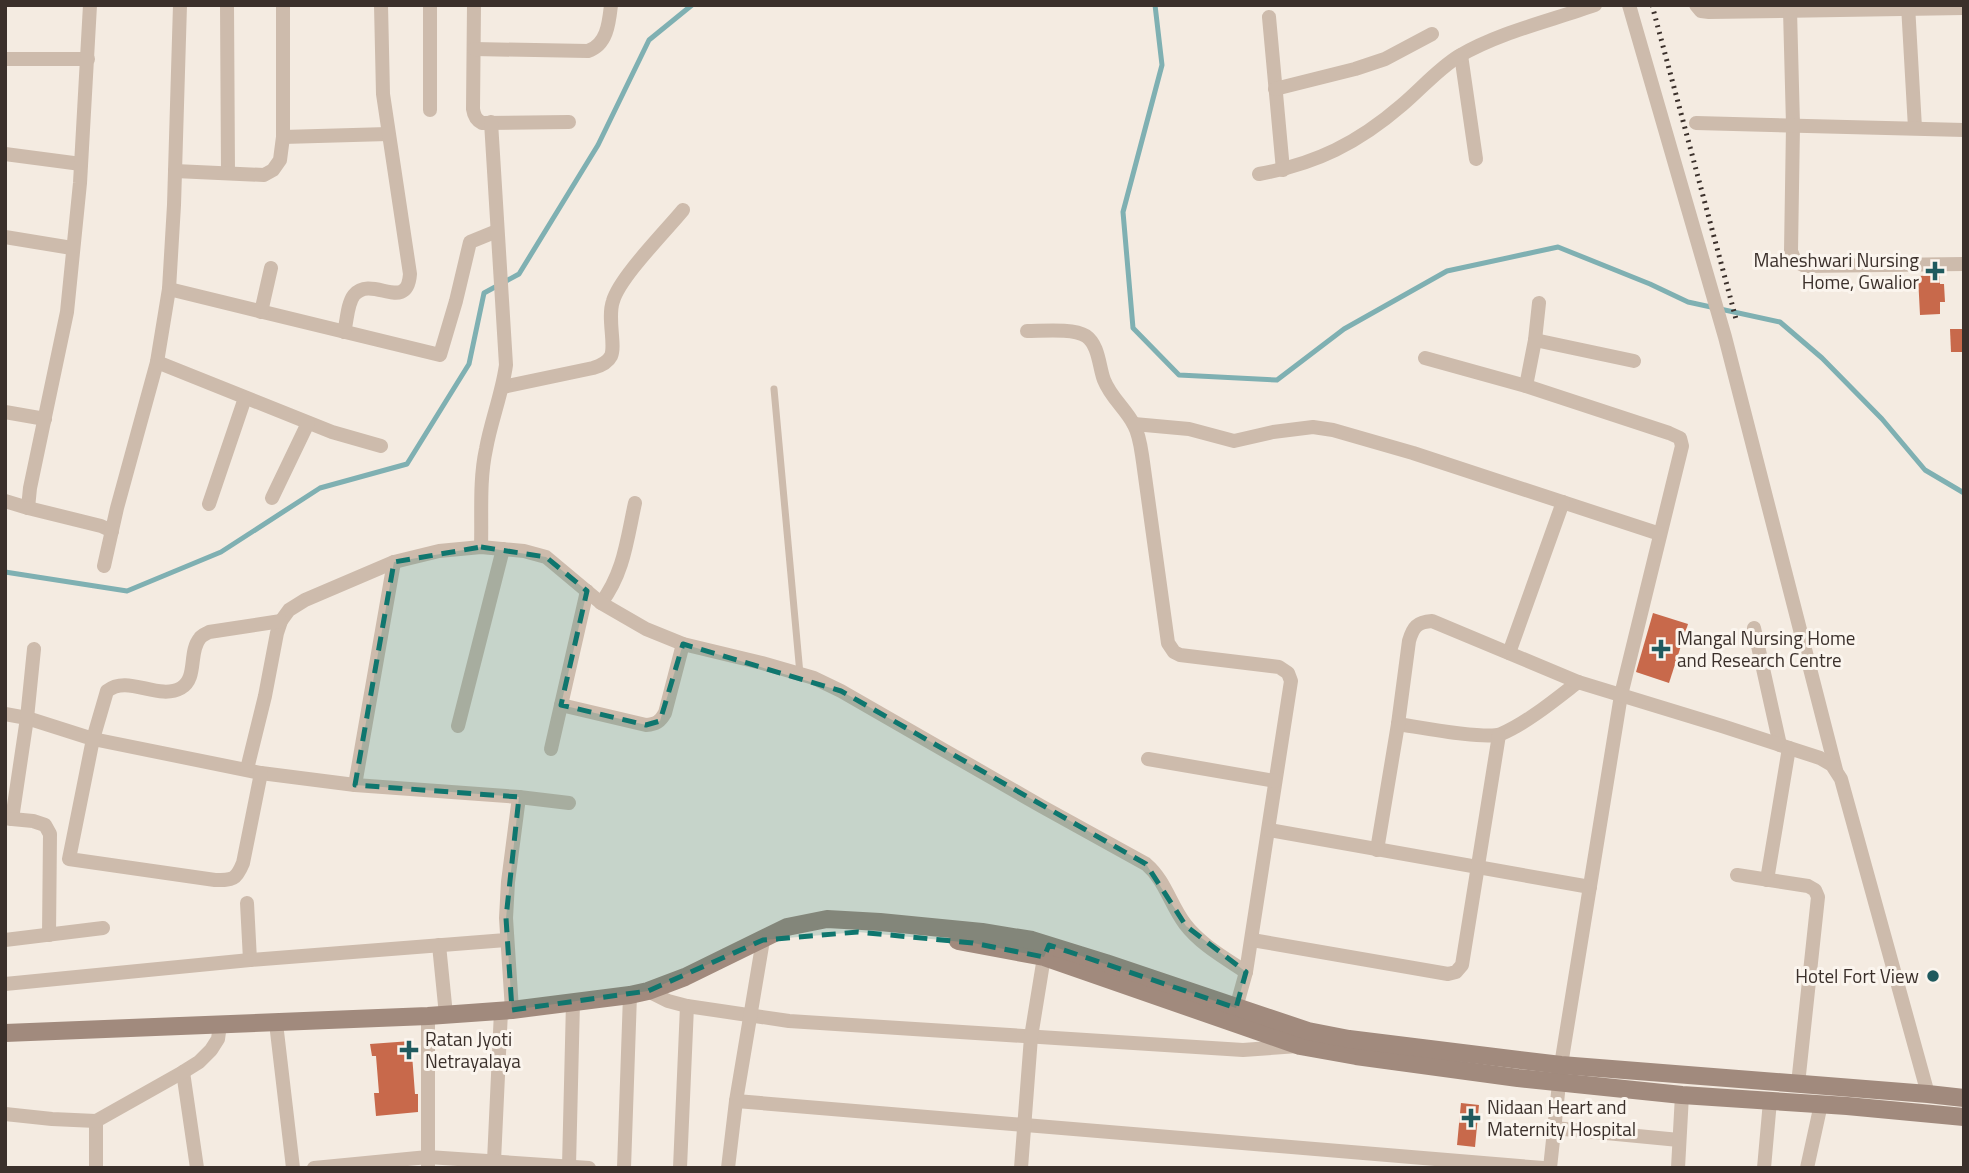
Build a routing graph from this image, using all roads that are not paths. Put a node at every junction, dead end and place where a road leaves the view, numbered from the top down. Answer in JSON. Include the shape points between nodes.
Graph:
{"nodes":[{"id":1,"x":90,"y":5,"type":"edge"},
{"id":2,"x":180,"y":5,"type":"edge"},
{"id":3,"x":227,"y":5,"type":"edge"},
{"id":4,"x":283,"y":5,"type":"edge"},
{"id":5,"x":381,"y":5,"type":"edge"},
{"id":6,"x":430,"y":5,"type":"edge"},
{"id":7,"x":474,"y":5,"type":"edge"},
{"id":8,"x":611,"y":5,"type":"edge"},
{"id":9,"x":1595,"y":5,"type":"edge"},
{"id":10,"x":1629,"y":5,"type":"edge"},
{"id":11,"x":1696,"y":5,"type":"edge"},
{"id":12,"x":1908,"y":7,"type":"edge"},
{"id":13,"x":1964,"y":8,"type":"edge"},
{"id":14,"x":1790,"y":10,"type":"junction"},
{"id":15,"x":1269,"y":17,"type":"dead end"},
{"id":16,"x":1432,"y":34,"type":"dead end"},
{"id":17,"x":474,"y":50,"type":"junction"},
{"id":18,"x":1461,"y":55,"type":"junction"},
{"id":19,"x":5,"y":59,"type":"edge"},
{"id":20,"x":88,"y":59,"type":"junction"},
{"id":21,"x":1275,"y":89,"type":"junction"},
{"id":22,"x":430,"y":110,"type":"dead end"},
{"id":23,"x":491,"y":122,"type":"junction"},
{"id":24,"x":569,"y":122,"type":"dead end"},
{"id":25,"x":1696,"y":123,"type":"dead end"},
{"id":26,"x":1793,"y":125,"type":"junction"},
{"id":27,"x":1915,"y":128,"type":"junction"},
{"id":28,"x":1964,"y":130,"type":"edge"},
{"id":29,"x":388,"y":134,"type":"junction"},
{"id":30,"x":284,"y":136,"type":"junction"},
{"id":31,"x":5,"y":154,"type":"edge"},
{"id":32,"x":1476,"y":159,"type":"dead end"},
{"id":33,"x":81,"y":164,"type":"junction"},
{"id":34,"x":1283,"y":170,"type":"junction"},
{"id":35,"x":175,"y":171,"type":"junction"},
{"id":36,"x":228,"y":173,"type":"junction"},
{"id":37,"x":1259,"y":174,"type":"dead end"},
{"id":38,"x":683,"y":210,"type":"dead end"},
{"id":39,"x":497,"y":231,"type":"junction"},
{"id":40,"x":5,"y":237,"type":"edge"},
{"id":41,"x":72,"y":248,"type":"junction"},
{"id":42,"x":1964,"y":264,"type":"edge"},
{"id":43,"x":271,"y":268,"type":"dead end"},
{"id":44,"x":169,"y":289,"type":"junction"},
{"id":45,"x":1539,"y":303,"type":"dead end"},
{"id":46,"x":261,"y":313,"type":"junction"},
{"id":47,"x":1027,"y":331,"type":"dead end"},
{"id":48,"x":344,"y":332,"type":"junction"},
{"id":49,"x":1535,"y":340,"type":"junction"},
{"id":50,"x":1425,"y":358,"type":"dead end"},
{"id":51,"x":1634,"y":361,"type":"dead end"},
{"id":52,"x":157,"y":362,"type":"junction"},
{"id":53,"x":1526,"y":386,"type":"junction"},
{"id":54,"x":503,"y":387,"type":"junction"},
{"id":55,"x":774,"y":388,"type":"dead end"},
{"id":56,"x":246,"y":398,"type":"junction"},
{"id":57,"x":5,"y":412,"type":"edge"},
{"id":58,"x":45,"y":419,"type":"junction"},
{"id":59,"x":308,"y":423,"type":"junction"},
{"id":60,"x":1134,"y":424,"type":"junction"},
{"id":61,"x":381,"y":446,"type":"dead end"},
{"id":62,"x":272,"y":498,"type":"dead end"},
{"id":63,"x":5,"y":501,"type":"edge"},
{"id":64,"x":1563,"y":502,"type":"junction"},
{"id":65,"x":635,"y":503,"type":"dead end"},
{"id":66,"x":209,"y":504,"type":"dead end"},
{"id":67,"x":29,"y":509,"type":"junction"},
{"id":68,"x":112,"y":531,"type":"junction"},
{"id":69,"x":1660,"y":534,"type":"junction"},
{"id":70,"x":481,"y":547,"type":"junction"},
{"id":71,"x":503,"y":549,"type":"junction"},
{"id":72,"x":394,"y":562,"type":"junction"},
{"id":73,"x":104,"y":566,"type":"dead end"},
{"id":74,"x":587,"y":591,"type":"junction"},
{"id":75,"x":601,"y":603,"type":"junction"},
{"id":76,"x":281,"y":621,"type":"junction"},
{"id":77,"x":1754,"y":628,"type":"dead end"},
{"id":78,"x":683,"y":644,"type":"junction"},
{"id":79,"x":34,"y":649,"type":"dead end"},
{"id":80,"x":1509,"y":653,"type":"junction"},
{"id":81,"x":800,"y":674,"type":"junction"},
{"id":82,"x":1578,"y":682,"type":"junction"},
{"id":83,"x":1621,"y":695,"type":"junction"},
{"id":84,"x":561,"y":705,"type":"junction"},
{"id":85,"x":5,"y":714,"type":"edge"},
{"id":86,"x":27,"y":718,"type":"junction"},
{"id":87,"x":1398,"y":724,"type":"junction"},
{"id":88,"x":458,"y":726,"type":"dead end"},
{"id":89,"x":1499,"y":735,"type":"junction"},
{"id":90,"x":93,"y":739,"type":"junction"},
{"id":91,"x":1785,"y":746,"type":"junction"},
{"id":92,"x":551,"y":749,"type":"dead end"},
{"id":93,"x":1148,"y":759,"type":"dead end"},
{"id":94,"x":254,"y":771,"type":"junction"},
{"id":95,"x":1836,"y":771,"type":"junction"},
{"id":96,"x":1275,"y":781,"type":"junction"},
{"id":97,"x":355,"y":785,"type":"junction"},
{"id":98,"x":519,"y":797,"type":"junction"},
{"id":99,"x":569,"y":803,"type":"dead end"},
{"id":100,"x":9,"y":818,"type":"edge"},
{"id":101,"x":1269,"y":830,"type":"junction"},
{"id":102,"x":1377,"y":850,"type":"junction"},
{"id":103,"x":50,"y":857,"type":"junction"},
{"id":104,"x":69,"y":859,"type":"junction"},
{"id":105,"x":1478,"y":868,"type":"junction"},
{"id":106,"x":1737,"y":875,"type":"dead end"},
{"id":107,"x":1768,"y":880,"type":"junction"},
{"id":108,"x":1590,"y":887,"type":"junction"},
{"id":109,"x":247,"y":903,"type":"dead end"},
{"id":110,"x":103,"y":928,"type":"dead end"},
{"id":111,"x":48,"y":934,"type":"junction"},
{"id":112,"x":5,"y":940,"type":"edge"},
{"id":113,"x":506,"y":940,"type":"junction"},
{"id":114,"x":764,"y":940,"type":"junction"},
{"id":115,"x":1252,"y":940,"type":"junction"},
{"id":116,"x":439,"y":945,"type":"junction"},
{"id":117,"x":1046,"y":951,"type":"junction"},
{"id":118,"x":250,"y":960,"type":"junction"},
{"id":119,"x":1246,"y":972,"type":"junction"},
{"id":120,"x":5,"y":984,"type":"edge"},
{"id":121,"x":639,"y":993,"type":"junction"},
{"id":122,"x":573,"y":1002,"type":"junction"},
{"id":123,"x":687,"y":1006,"type":"junction"},
{"id":124,"x":506,"y":1010,"type":"junction"},
{"id":125,"x":1232,"y":1014,"type":"junction"},
{"id":126,"x":752,"y":1015,"type":"junction"},
{"id":127,"x":437,"y":1016,"type":"junction"},
{"id":128,"x":276,"y":1023,"type":"junction"},
{"id":129,"x":220,"y":1025,"type":"junction"},
{"id":130,"x":5,"y":1033,"type":"edge"},
{"id":131,"x":1031,"y":1037,"type":"junction"},
{"id":132,"x":1304,"y":1039,"type":"junction"},
{"id":133,"x":184,"y":1072,"type":"junction"},
{"id":134,"x":1560,"y":1073,"type":"junction"},
{"id":135,"x":1798,"y":1084,"type":"junction"},
{"id":136,"x":1928,"y":1094,"type":"junction"},
{"id":137,"x":1682,"y":1095,"type":"junction"},
{"id":138,"x":1964,"y":1098,"type":"edge"},
{"id":139,"x":736,"y":1101,"type":"junction"},
{"id":140,"x":1770,"y":1101,"type":"junction"},
{"id":141,"x":1821,"y":1104,"type":"junction"},
{"id":142,"x":5,"y":1114,"type":"edge"},
{"id":143,"x":1964,"y":1117,"type":"edge"},
{"id":144,"x":96,"y":1121,"type":"junction"},
{"id":145,"x":1024,"y":1126,"type":"junction"},
{"id":146,"x":1554,"y":1128,"type":"junction"},
{"id":147,"x":1679,"y":1140,"type":"junction"},
{"id":148,"x":495,"y":1161,"type":"junction"},
{"id":149,"x":428,"y":1162,"type":"edge"},
{"id":150,"x":343,"y":1166,"type":"edge"},
{"id":151,"x":569,"y":1166,"type":"edge"},
{"id":152,"x":96,"y":1168,"type":"edge"},
{"id":153,"x":197,"y":1168,"type":"edge"},
{"id":154,"x":293,"y":1168,"type":"edge"},
{"id":155,"x":314,"y":1168,"type":"edge"},
{"id":156,"x":589,"y":1168,"type":"edge"},
{"id":157,"x":624,"y":1168,"type":"edge"},
{"id":158,"x":680,"y":1168,"type":"edge"},
{"id":159,"x":728,"y":1168,"type":"edge"},
{"id":160,"x":1021,"y":1168,"type":"edge"},
{"id":161,"x":1543,"y":1168,"type":"edge"},
{"id":162,"x":1550,"y":1168,"type":"edge"},
{"id":163,"x":1678,"y":1168,"type":"edge"},
{"id":164,"x":1764,"y":1168,"type":"edge"},
{"id":165,"x":1807,"y":1168,"type":"edge"}],
"edges":[{"from":1,"to":20,"type":"street"},
{"from":2,"to":35,"type":"street"},
{"from":3,"to":36,"type":"street"},
{"from":4,"to":30,"type":"street"},
{"from":5,"to":29,"type":"street"},
{"from":6,"to":22,"type":"street"},
{"from":7,"to":17,"type":"street"},
{"from":8,"to":17,"type":"street","via":[[603,41],[588,51]]},
{"from":9,"to":18,"type":"street"},
{"from":10,"to":95,"type":"street","via":[[1725,337]]},
{"from":11,"to":14,"type":"street","via":[[1709,12]]},
{"from":12,"to":13,"type":"street"},
{"from":12,"to":14,"type":"street"},
{"from":12,"to":27,"type":"street"},
{"from":14,"to":26,"type":"street"},
{"from":15,"to":21,"type":"street"},
{"from":16,"to":21,"type":"street","via":[[1355,69]]},
{"from":17,"to":23,"type":"street","via":[[474,116],[482,123]]},
{"from":18,"to":32,"type":"street"},
{"from":18,"to":34,"type":"street","via":[[1360,138]]},
{"from":19,"to":20,"type":"street"},
{"from":20,"to":33,"type":"street"},
{"from":21,"to":34,"type":"street"},
{"from":23,"to":24,"type":"street"},
{"from":23,"to":39,"type":"street"},
{"from":25,"to":26,"type":"street"},
{"from":26,"to":27,"type":"street"},
{"from":26,"to":42,"type":"street","via":[[1790,225],[1795,261],[1805,266]]},
{"from":27,"to":28,"type":"street"},
{"from":29,"to":30,"type":"street"},
{"from":29,"to":48,"type":"street","via":[[409,284],[398,293],[371,288],[356,293]]},
{"from":30,"to":36,"type":"street","via":[[280,160],[273,170],[264,175]]},
{"from":31,"to":33,"type":"street"},
{"from":33,"to":41,"type":"street"},
{"from":34,"to":37,"type":"street"},
{"from":35,"to":36,"type":"street"},
{"from":35,"to":44,"type":"street"},
{"from":38,"to":54,"type":"street","via":[[616,292],[610,318],[611,357],[593,368]]},
{"from":39,"to":48,"type":"street","via":[[470,242],[440,355]]},
{"from":39,"to":54,"type":"street","via":[[506,365]]},
{"from":40,"to":41,"type":"street"},
{"from":41,"to":58,"type":"street","via":[[67,312]]},
{"from":43,"to":46,"type":"street"},
{"from":44,"to":46,"type":"street"},
{"from":44,"to":52,"type":"street"},
{"from":45,"to":49,"type":"street"},
{"from":46,"to":48,"type":"street"},
{"from":47,"to":60,"type":"street","via":[[1086,336],[1108,388]]},
{"from":49,"to":51,"type":"street"},
{"from":49,"to":53,"type":"street"},
{"from":50,"to":53,"type":"street"},
{"from":52,"to":56,"type":"street"},
{"from":52,"to":68,"type":"street"},
{"from":53,"to":69,"type":"street","via":[[1680,438],[1682,446]]},
{"from":54,"to":70,"type":"street","via":[[482,471]]},
{"from":55,"to":81,"type":"lane"},
{"from":56,"to":59,"type":"street"},
{"from":56,"to":66,"type":"street"},
{"from":57,"to":58,"type":"street"},
{"from":58,"to":67,"type":"street"},
{"from":59,"to":61,"type":"street"},
{"from":59,"to":62,"type":"street"},
{"from":60,"to":64,"type":"street","via":[[1189,429],[1234,441],[1313,427],[1333,430]]},
{"from":60,"to":96,"type":"street","via":[[1168,643],[1180,655],[1279,667],[1292,681]]},
{"from":63,"to":67,"type":"street"},
{"from":64,"to":69,"type":"street"},
{"from":64,"to":80,"type":"street"},
{"from":65,"to":75,"type":"street","via":[[618,576]]},
{"from":67,"to":68,"type":"street"},
{"from":68,"to":73,"type":"street"},
{"from":69,"to":83,"type":"street"},
{"from":70,"to":71,"type":"street"},
{"from":70,"to":72,"type":"street"},
{"from":71,"to":74,"type":"street","via":[[546,557]]},
{"from":71,"to":88,"type":"street"},
{"from":72,"to":76,"type":"street","via":[[304,600]]},
{"from":72,"to":97,"type":"street"},
{"from":74,"to":75,"type":"street"},
{"from":74,"to":84,"type":"street"},
{"from":75,"to":78,"type":"street"},
{"from":76,"to":90,"type":"street","via":[[209,632],[199,639],[186,684],[177,690],[112,686]]},
{"from":76,"to":94,"type":"street"},
{"from":77,"to":91,"type":"street"},
{"from":78,"to":81,"type":"street"},
{"from":78,"to":84,"type":"street","via":[[660,722],[646,725]]},
{"from":79,"to":86,"type":"street"},
{"from":80,"to":82,"type":"street"},
{"from":80,"to":87,"type":"street","via":[[1432,621],[1421,622],[1409,641]]},
{"from":81,"to":119,"type":"street","via":[[841,691],[1146,863],[1157,873],[1186,926]]},
{"from":82,"to":83,"type":"street"},
{"from":82,"to":89,"type":"street"},
{"from":83,"to":91,"type":"street"},
{"from":83,"to":108,"type":"street"},
{"from":84,"to":92,"type":"street"},
{"from":85,"to":86,"type":"street"},
{"from":86,"to":90,"type":"street"},
{"from":86,"to":100,"type":"street"},
{"from":87,"to":89,"type":"street"},
{"from":87,"to":102,"type":"street"},
{"from":89,"to":105,"type":"street"},
{"from":90,"to":94,"type":"street"},
{"from":90,"to":104,"type":"street"},
{"from":91,"to":95,"type":"street","via":[[1820,758]]},
{"from":91,"to":107,"type":"street"},
{"from":93,"to":96,"type":"street"},
{"from":94,"to":97,"type":"street"},
{"from":94,"to":104,"type":"street","via":[[243,863],[238,876],[230,880]]},
{"from":95,"to":136,"type":"street"},
{"from":96,"to":101,"type":"street"},
{"from":97,"to":98,"type":"street"},
{"from":98,"to":99,"type":"street"},
{"from":98,"to":113,"type":"street"},
{"from":100,"to":103,"type":"street","via":[[45,825],[50,834]]},
{"from":101,"to":102,"type":"street"},
{"from":101,"to":115,"type":"street"},
{"from":102,"to":105,"type":"street"},
{"from":103,"to":104,"type":"street"},
{"from":103,"to":111,"type":"street"},
{"from":105,"to":108,"type":"street"},
{"from":105,"to":115,"type":"street","via":[[1462,965],[1456,972]]},
{"from":106,"to":107,"type":"street"},
{"from":107,"to":135,"type":"street","via":[[1808,886],[1818,897]]},
{"from":108,"to":134,"type":"street"},
{"from":109,"to":118,"type":"street"},
{"from":110,"to":111,"type":"street"},
{"from":111,"to":112,"type":"street"},
{"from":113,"to":116,"type":"street"},
{"from":113,"to":124,"type":"street"},
{"from":114,"to":117,"type":"main road","via":[[787,927],[827,919],[982,932],[1032,940]]},
{"from":114,"to":121,"type":"main road"},
{"from":114,"to":126,"type":"street"},
{"from":115,"to":119,"type":"street"},
{"from":116,"to":118,"type":"street"},
{"from":116,"to":127,"type":"street"},
{"from":117,"to":125,"type":"main road"},
{"from":117,"to":131,"type":"street"},
{"from":118,"to":120,"type":"street"},
{"from":119,"to":125,"type":"street"},
{"from":121,"to":122,"type":"main road"},
{"from":121,"to":123,"type":"street"},
{"from":121,"to":157,"type":"street"},
{"from":122,"to":124,"type":"main road"},
{"from":122,"to":151,"type":"street"},
{"from":123,"to":126,"type":"street"},
{"from":123,"to":158,"type":"street"},
{"from":124,"to":127,"type":"main road"},
{"from":124,"to":148,"type":"street"},
{"from":125,"to":132,"type":"main road"},
{"from":126,"to":131,"type":"street"},
{"from":126,"to":139,"type":"street"},
{"from":127,"to":128,"type":"main road"},
{"from":127,"to":149,"type":"street"},
{"from":128,"to":129,"type":"main road"},
{"from":128,"to":154,"type":"street"},
{"from":129,"to":130,"type":"main road"},
{"from":129,"to":133,"type":"street","via":[[211,1050]]},
{"from":131,"to":132,"type":"street","via":[[1243,1050]]},
{"from":131,"to":145,"type":"street"},
{"from":132,"to":134,"type":"main road","via":[[1362,1041]]},
{"from":133,"to":144,"type":"street"},
{"from":133,"to":153,"type":"street"},
{"from":134,"to":135,"type":"main road"},
{"from":134,"to":137,"type":"main road"},
{"from":134,"to":146,"type":"street"},
{"from":135,"to":136,"type":"main road"},
{"from":136,"to":138,"type":"main road"},
{"from":137,"to":140,"type":"main road"},
{"from":137,"to":147,"type":"street"},
{"from":139,"to":145,"type":"street"},
{"from":139,"to":159,"type":"street"},
{"from":140,"to":141,"type":"main road"},
{"from":140,"to":164,"type":"street"},
{"from":141,"to":143,"type":"main road"},
{"from":141,"to":165,"type":"street"},
{"from":142,"to":144,"type":"street"},
{"from":144,"to":152,"type":"street"},
{"from":145,"to":160,"type":"street"},
{"from":145,"to":161,"type":"street"},
{"from":146,"to":147,"type":"street"},
{"from":146,"to":162,"type":"street"},
{"from":147,"to":163,"type":"street"},
{"from":148,"to":149,"type":"street"},
{"from":148,"to":151,"type":"street"},
{"from":149,"to":150,"type":"street"},
{"from":150,"to":155,"type":"street"},
{"from":151,"to":156,"type":"street"}]}
